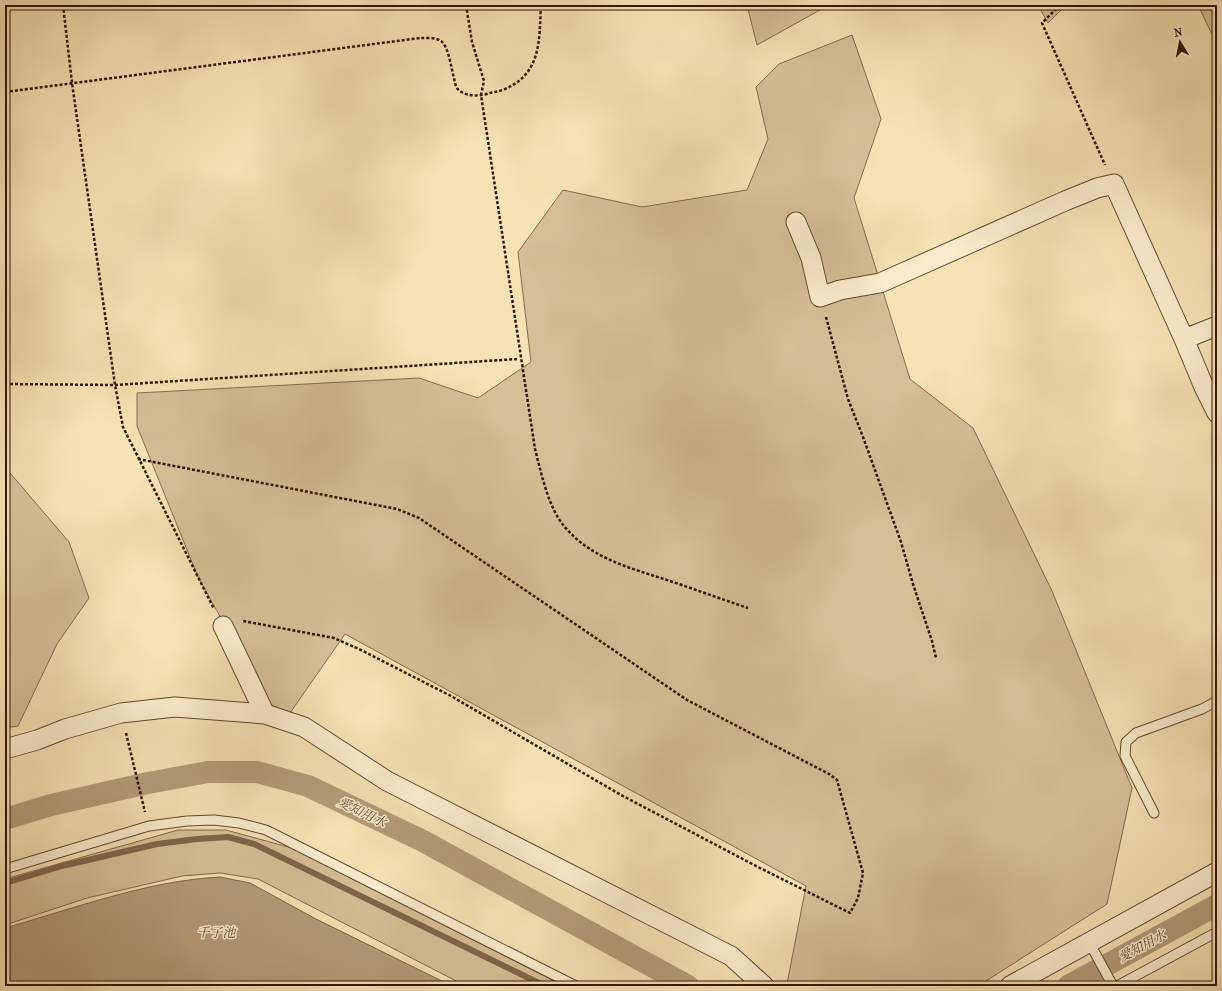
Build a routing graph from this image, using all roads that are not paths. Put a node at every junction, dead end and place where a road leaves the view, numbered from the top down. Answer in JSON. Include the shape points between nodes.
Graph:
{"nodes":[{"id":1,"x":796,"y":222,"type":"dead end"},
{"id":2,"x":1217,"y":326,"type":"edge"},
{"id":3,"x":1184,"y":339,"type":"junction"},
{"id":4,"x":1217,"y":413,"type":"edge"},
{"id":5,"x":223,"y":626,"type":"road end"},
{"id":6,"x":1217,"y":701,"type":"edge"},
{"id":7,"x":265,"y":714,"type":"junction"},
{"id":8,"x":5,"y":749,"type":"edge"},
{"id":9,"x":1154,"y":813,"type":"dead end"},
{"id":10,"x":5,"y":869,"type":"edge"},
{"id":11,"x":1217,"y":872,"type":"edge"},
{"id":12,"x":1217,"y":932,"type":"edge"},
{"id":13,"x":1089,"y":942,"type":"junction"},
{"id":14,"x":576,"y":986,"type":"edge"},
{"id":15,"x":764,"y":986,"type":"edge"},
{"id":16,"x":1010,"y":986,"type":"edge"},
{"id":17,"x":1113,"y":986,"type":"edge"},
{"id":18,"x":1117,"y":986,"type":"edge"}],
"edges":[{"from":1,"to":3,"type":"street","via":[[811,258],[820,297],[840,290],[880,283],[1065,200],[1114,184]]},
{"from":2,"to":3,"type":"street"},
{"from":3,"to":4,"type":"street"},
{"from":5,"to":7,"type":"street"},
{"from":6,"to":9,"type":"lane","via":[[1136,733],[1126,742],[1125,756]]},
{"from":7,"to":8,"type":"street","via":[[174,707],[121,713]]},
{"from":7,"to":15,"type":"street","via":[[304,726],[387,781],[731,956]]},
{"from":10,"to":14,"type":"lane","via":[[149,826],[214,820],[239,823],[266,830]]},
{"from":11,"to":13,"type":"street"},
{"from":12,"to":18,"type":"lane"},
{"from":13,"to":16,"type":"street"},
{"from":13,"to":17,"type":"lane"}]}
